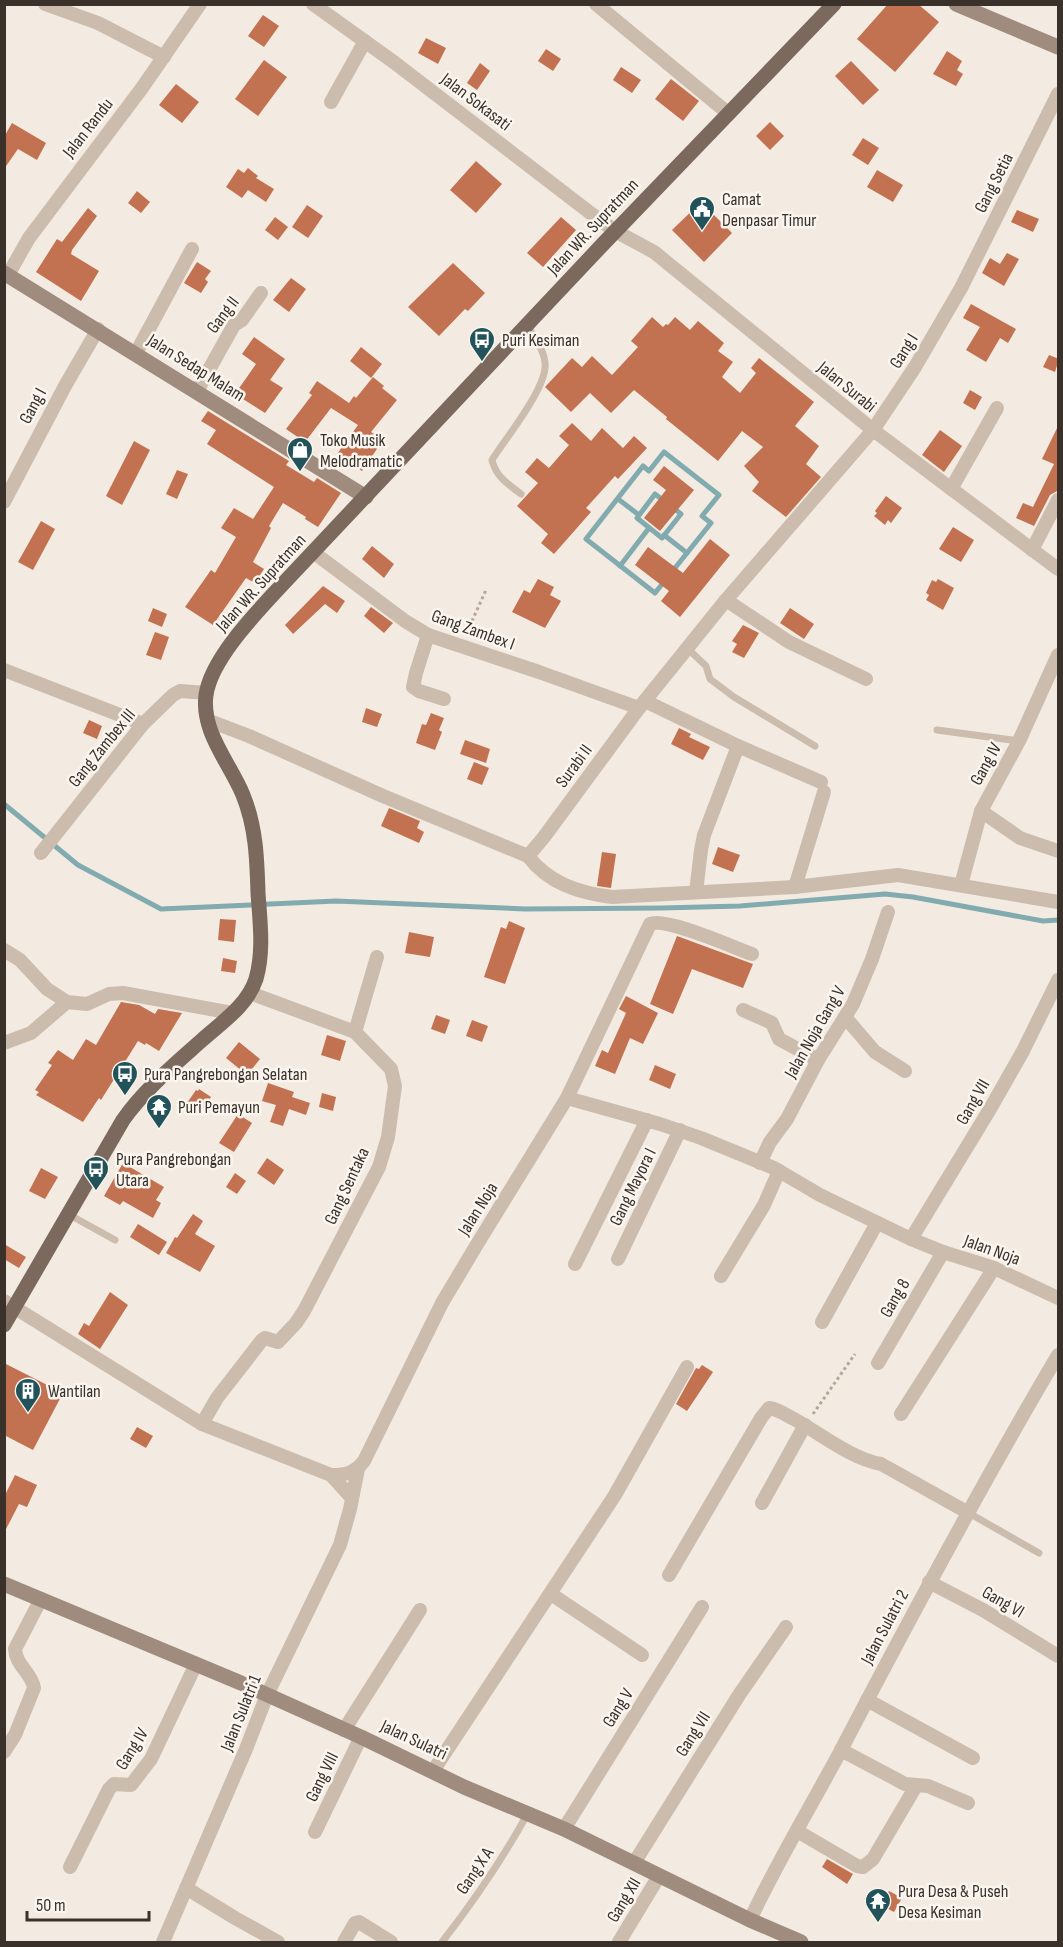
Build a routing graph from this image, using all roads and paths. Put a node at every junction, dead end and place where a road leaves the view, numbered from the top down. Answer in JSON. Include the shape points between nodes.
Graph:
{"nodes":[{"id":1,"x":45,"y":4,"type":"edge"},
{"id":2,"x":200,"y":4,"type":"edge"},
{"id":3,"x":313,"y":4,"type":"edge"},
{"id":4,"x":596,"y":4,"type":"edge"},
{"id":5,"x":834,"y":4,"type":"edge"},
{"id":6,"x":956,"y":4,"type":"edge"},
{"id":7,"x":365,"y":41,"type":"junction"},
{"id":8,"x":1059,"y":47,"type":"edge"},
{"id":9,"x":164,"y":57,"type":"junction"},
{"id":10,"x":1059,"y":94,"type":"edge"},
{"id":11,"x":331,"y":102,"type":"dead end"},
{"id":12,"x":729,"y":114,"type":"junction"},
{"id":13,"x":615,"y":231,"type":"junction"},
{"id":14,"x":192,"y":249,"type":"dead end"},
{"id":15,"x":6,"y":274,"type":"edge"},
{"id":16,"x":961,"y":288,"type":"joint"},
{"id":17,"x":261,"y":293,"type":"dead end"},
{"id":18,"x":527,"y":325,"type":"junction"},
{"id":19,"x":98,"y":329,"type":"junction"},
{"id":20,"x":136,"y":353,"type":"junction"},
{"id":21,"x":197,"y":391,"type":"junction"},
{"id":22,"x":997,"y":408,"type":"dead end"},
{"id":23,"x":873,"y":430,"type":"junction"},
{"id":24,"x":10,"y":478,"type":"edge"},
{"id":25,"x":951,"y":489,"type":"junction"},
{"id":26,"x":521,"y":494,"type":"dead end"},
{"id":27,"x":366,"y":497,"type":"junction"},
{"id":28,"x":1059,"y":500,"type":"edge"},
{"id":29,"x":4,"y":502,"type":"edge"},
{"id":30,"x":1032,"y":550,"type":"junction"},
{"id":31,"x":313,"y":552,"type":"junction"},
{"id":32,"x":1059,"y":569,"type":"edge"},
{"id":33,"x":486,"y":590,"type":"dead end"},
{"id":34,"x":726,"y":600,"type":"junction"},
{"id":35,"x":428,"y":635,"type":"junction"},
{"id":36,"x":461,"y":646,"type":"junction"},
{"id":37,"x":687,"y":648,"type":"junction"},
{"id":38,"x":1059,"y":655,"type":"edge"},
{"id":39,"x":4,"y":670,"type":"edge"},
{"id":40,"x":866,"y":679,"type":"dead end"},
{"id":41,"x":207,"y":693,"type":"junction"},
{"id":42,"x":444,"y":699,"type":"dead end"},
{"id":43,"x":642,"y":704,"type":"junction"},
{"id":44,"x":207,"y":720,"type":"junction"},
{"id":45,"x":143,"y":724,"type":"junction"},
{"id":46,"x":937,"y":730,"type":"dead end"},
{"id":47,"x":1019,"y":741,"type":"junction"},
{"id":48,"x":738,"y":746,"type":"junction"},
{"id":49,"x":815,"y":746,"type":"dead end"},
{"id":50,"x":981,"y":811,"type":"junction"},
{"id":51,"x":46,"y":847,"type":"dead end"},
{"id":52,"x":1059,"y":851,"type":"edge"},
{"id":53,"x":528,"y":856,"type":"junction"},
{"id":54,"x":961,"y":885,"type":"junction"},
{"id":55,"x":795,"y":887,"type":"junction"},
{"id":56,"x":696,"y":892,"type":"junction"},
{"id":57,"x":1059,"y":902,"type":"edge"},
{"id":58,"x":888,"y":912,"type":"dead end"},
{"id":59,"x":4,"y":950,"type":"edge"},
{"id":60,"x":752,"y":954,"type":"dead end"},
{"id":61,"x":377,"y":957,"type":"dead end"},
{"id":62,"x":1059,"y":980,"type":"edge"},
{"id":63,"x":250,"y":993,"type":"junction"},
{"id":64,"x":67,"y":1002,"type":"junction"},
{"id":65,"x":743,"y":1010,"type":"dead end"},
{"id":66,"x":232,"y":1013,"type":"junction"},
{"id":67,"x":845,"y":1017,"type":"junction"},
{"id":68,"x":355,"y":1032,"type":"junction"},
{"id":69,"x":4,"y":1043,"type":"edge"},
{"id":70,"x":818,"y":1060,"type":"junction"},
{"id":71,"x":905,"y":1071,"type":"dead end"},
{"id":72,"x":567,"y":1098,"type":"junction"},
{"id":73,"x":647,"y":1120,"type":"junction"},
{"id":74,"x":680,"y":1130,"type":"junction"},
{"id":75,"x":760,"y":1163,"type":"junction"},
{"id":76,"x":779,"y":1171,"type":"junction"},
{"id":77,"x":68,"y":1214,"type":"junction"},
{"id":78,"x":877,"y":1223,"type":"junction"},
{"id":79,"x":911,"y":1239,"type":"junction"},
{"id":80,"x":115,"y":1240,"type":"dead end"},
{"id":81,"x":943,"y":1252,"type":"junction"},
{"id":82,"x":618,"y":1260,"type":"dead end"},
{"id":83,"x":575,"y":1264,"type":"dead end"},
{"id":84,"x":994,"y":1268,"type":"junction"},
{"id":85,"x":722,"y":1276,"type":"dead end"},
{"id":86,"x":1059,"y":1298,"type":"edge"},
{"id":87,"x":10,"y":1304,"type":"edge"},
{"id":88,"x":822,"y":1322,"type":"dead end"},
{"id":89,"x":4,"y":1325,"type":"edge"},
{"id":90,"x":855,"y":1354,"type":"dead end"},
{"id":91,"x":1059,"y":1354,"type":"edge"},
{"id":92,"x":878,"y":1363,"type":"dead end"},
{"id":93,"x":687,"y":1367,"type":"dead end"},
{"id":94,"x":901,"y":1414,"type":"dead end"},
{"id":95,"x":202,"y":1424,"type":"junction"},
{"id":96,"x":805,"y":1425,"type":"junction"},
{"id":97,"x":358,"y":1469,"type":"junction"},
{"id":98,"x":331,"y":1475,"type":"junction"},
{"id":99,"x":352,"y":1498,"type":"junction"},
{"id":100,"x":762,"y":1503,"type":"dead end"},
{"id":101,"x":967,"y":1512,"type":"junction"},
{"id":102,"x":1039,"y":1553,"type":"dead end"},
{"id":103,"x":669,"y":1575,"type":"dead end"},
{"id":104,"x":929,"y":1582,"type":"junction"},
{"id":105,"x":4,"y":1584,"type":"edge"},
{"id":106,"x":551,"y":1594,"type":"junction"},
{"id":107,"x":41,"y":1599,"type":"junction"},
{"id":108,"x":702,"y":1607,"type":"dead end"},
{"id":109,"x":420,"y":1610,"type":"dead end"},
{"id":110,"x":786,"y":1627,"type":"dead end"},
{"id":111,"x":642,"y":1655,"type":"dead end"},
{"id":112,"x":1059,"y":1656,"type":"edge"},
{"id":113,"x":196,"y":1664,"type":"junction"},
{"id":114,"x":267,"y":1695,"type":"junction"},
{"id":115,"x":867,"y":1700,"type":"junction"},
{"id":116,"x":344,"y":1730,"type":"junction"},
{"id":117,"x":361,"y":1737,"type":"junction"},
{"id":118,"x":841,"y":1750,"type":"junction"},
{"id":119,"x":4,"y":1752,"type":"edge"},
{"id":120,"x":973,"y":1758,"type":"dead end"},
{"id":121,"x":433,"y":1771,"type":"junction"},
{"id":122,"x":916,"y":1786,"type":"junction"},
{"id":123,"x":968,"y":1803,"type":"dead end"},
{"id":124,"x":528,"y":1813,"type":"junction"},
{"id":125,"x":564,"y":1829,"type":"junction"},
{"id":126,"x":796,"y":1831,"type":"junction"},
{"id":127,"x":315,"y":1832,"type":"dead end"},
{"id":128,"x":634,"y":1863,"type":"junction"},
{"id":129,"x":70,"y":1867,"type":"dead end"},
{"id":130,"x":659,"y":1876,"type":"junction"},
{"id":131,"x":186,"y":1888,"type":"junction"},
{"id":132,"x":750,"y":1920,"type":"junction"},
{"id":133,"x":163,"y":1942,"type":"edge"},
{"id":134,"x":279,"y":1942,"type":"edge"},
{"id":135,"x":344,"y":1942,"type":"edge"},
{"id":136,"x":391,"y":1942,"type":"edge"},
{"id":137,"x":442,"y":1942,"type":"edge"},
{"id":138,"x":619,"y":1942,"type":"edge"},
{"id":139,"x":801,"y":1942,"type":"edge"}],
"edges":[{"from":1,"to":9,"type":"street","via":[[98,23]]},
{"from":2,"to":9,"type":"street","name":"Jalan Randu"},
{"from":3,"to":7,"type":"street","name":"Jalan Sokasati"},
{"from":4,"to":12,"type":"street"},
{"from":5,"to":12,"type":"main road","name":"Jalan WR. Supratman"},
{"from":6,"to":8,"type":"main road"},
{"from":7,"to":11,"type":"street"},
{"from":7,"to":13,"type":"street","name":"Jalan Sokasati"},
{"from":9,"to":15,"type":"street","name":"Jalan Randu","via":[[34,230]]},
{"from":10,"to":16,"type":"street","name":"Gang Setia"},
{"from":12,"to":13,"type":"main road","name":"Jalan WR. Supratman"},
{"from":13,"to":18,"type":"main road","name":"Jalan WR. Supratman"},
{"from":13,"to":23,"type":"street","name":"Jalan Surabi","via":[[654,252]]},
{"from":14,"to":20,"type":"street"},
{"from":15,"to":19,"type":"main road","name":"Jalan Sedap Malam"},
{"from":16,"to":23,"type":"street","name":"Gang I"},
{"from":17,"to":21,"type":"street","name":"Gang II","via":[[234,325]]},
{"from":18,"to":26,"type":"lane","via":[[546,364],[543,379],[492,460],[502,480]]},
{"from":18,"to":27,"type":"main road","name":"Jalan WR. Supratman"},
{"from":19,"to":20,"type":"main road","name":"Jalan Sedap Malam"},
{"from":19,"to":24,"type":"street","name":"Gang I"},
{"from":20,"to":21,"type":"main road","name":"Jalan Sedap Malam"},
{"from":21,"to":27,"type":"main road","name":"Jalan Sedap Malam"},
{"from":22,"to":25,"type":"street"},
{"from":23,"to":25,"type":"street","name":"Jalan Surabi"},
{"from":23,"to":34,"type":"street","name":"Surabi II"},
{"from":24,"to":29,"type":"street","name":"Gang I"},
{"from":25,"to":30,"type":"street","name":"Jalan Surabi"},
{"from":27,"to":31,"type":"main road","name":"Jalan WR. Supratman"},
{"from":28,"to":30,"type":"street"},
{"from":30,"to":32,"type":"street","name":"Jalan Surabi"},
{"from":31,"to":35,"type":"street","name":"Gang Zambex I"},
{"from":31,"to":41,"type":"main road","name":"Jalan WR. Supratman","via":[[236,637]]},
{"from":33,"to":36,"type":"path"},
{"from":34,"to":37,"type":"street","name":"Surabi II"},
{"from":34,"to":40,"type":"street","via":[[789,642]]},
{"from":35,"to":36,"type":"street","name":"Gang Zambex I"},
{"from":35,"to":42,"type":"street","via":[[413,687]]},
{"from":36,"to":43,"type":"street","name":"Gang Zambex I"},
{"from":37,"to":43,"type":"street","name":"Surabi II"},
{"from":37,"to":49,"type":"lane","via":[[706,666],[710,679]]},
{"from":38,"to":47,"type":"street","name":"Gang IV"},
{"from":39,"to":45,"type":"street"},
{"from":41,"to":44,"type":"main road","name":"Jalan WR. Supratman"},
{"from":41,"to":45,"type":"street","name":"Gang Zambex III","via":[[173,694]]},
{"from":43,"to":48,"type":"street","name":"Gang Zambex I"},
{"from":43,"to":53,"type":"street","name":"Surabi II"},
{"from":44,"to":53,"type":"street"},
{"from":44,"to":63,"type":"main road","name":"Jalan WR. Supratman","via":[[253,823],[260,955]]},
{"from":45,"to":51,"type":"street","name":"Gang Zambex III"},
{"from":46,"to":47,"type":"lane"},
{"from":47,"to":50,"type":"street","name":"Gang IV"},
{"from":48,"to":55,"type":"street","name":"Gang Zambex I","via":[[823,787]]},
{"from":48,"to":56,"type":"street","via":[[704,835]]},
{"from":50,"to":52,"type":"street","name":"Gang IV","via":[[1020,838]]},
{"from":50,"to":54,"type":"street"},
{"from":53,"to":56,"type":"street","via":[[553,880],[596,895]]},
{"from":54,"to":55,"type":"street","via":[[898,875]]},
{"from":54,"to":57,"type":"street"},
{"from":55,"to":56,"type":"street"},
{"from":58,"to":67,"type":"street","name":"Jalan Noja Gang V","via":[[865,978]]},
{"from":59,"to":64,"type":"street"},
{"from":60,"to":72,"type":"street","via":[[672,925],[650,924]]},
{"from":61,"to":68,"type":"street"},
{"from":62,"to":79,"type":"street","name":"Gang VII","via":[[990,1109]]},
{"from":63,"to":66,"type":"main road","name":"Jalan WR. Supratman"},
{"from":63,"to":68,"type":"street","name":"Gang Sentaka"},
{"from":64,"to":66,"type":"street","via":[[82,1005],[123,993]]},
{"from":64,"to":69,"type":"street","via":[[31,1033]]},
{"from":65,"to":70,"type":"street","via":[[772,1023],[779,1039]]},
{"from":66,"to":77,"type":"main road","name":"Jalan WR. Supratman","via":[[131,1109]]},
{"from":67,"to":70,"type":"street","name":"Jalan Noja Gang V"},
{"from":67,"to":71,"type":"street","via":[[880,1056]]},
{"from":68,"to":95,"type":"street","name":"Gang Sentaka","via":[[391,1069],[395,1086],[388,1137],[378,1167],[296,1323],[278,1342],[262,1340]]},
{"from":70,"to":75,"type":"street","name":"Jalan Noja Gang V"},
{"from":72,"to":73,"type":"street","name":"Jalan Noja"},
{"from":72,"to":97,"type":"street","name":"Jalan Noja","via":[[442,1303]]},
{"from":73,"to":74,"type":"street","name":"Jalan Noja"},
{"from":73,"to":83,"type":"street"},
{"from":74,"to":75,"type":"street","name":"Jalan Noja"},
{"from":74,"to":82,"type":"street","name":"Gang Mayora I"},
{"from":75,"to":76,"type":"street","name":"Jalan Noja"},
{"from":76,"to":78,"type":"street","name":"Jalan Noja"},
{"from":76,"to":85,"type":"street","via":[[764,1205]]},
{"from":77,"to":80,"type":"lane"},
{"from":77,"to":87,"type":"main road","name":"Jalan WR. Supratman"},
{"from":78,"to":79,"type":"street","name":"Jalan Noja"},
{"from":78,"to":88,"type":"street"},
{"from":79,"to":81,"type":"street","name":"Jalan Noja"},
{"from":81,"to":84,"type":"street","name":"Jalan Noja"},
{"from":81,"to":92,"type":"street","name":"Gang 8"},
{"from":84,"to":86,"type":"street","name":"Jalan Noja"},
{"from":84,"to":94,"type":"street"},
{"from":87,"to":89,"type":"main road","name":"Jalan WR. Supratman"},
{"from":87,"to":95,"type":"street"},
{"from":90,"to":96,"type":"path"},
{"from":91,"to":101,"type":"street","name":"Jalan Sulatri 2"},
{"from":93,"to":106,"type":"street","via":[[615,1495]]},
{"from":95,"to":98,"type":"street"},
{"from":96,"to":100,"type":"street"},
{"from":96,"to":101,"type":"street","via":[[867,1462],[881,1464]]},
{"from":96,"to":103,"type":"street","via":[[776,1410],[766,1410]]},
{"from":97,"to":98,"type":"street"},
{"from":97,"to":99,"type":"street","name":"Jalan Sulatri 1"},
{"from":98,"to":99,"type":"street"},
{"from":99,"to":114,"type":"street","name":"Jalan Sulatri 1","via":[[340,1545]]},
{"from":101,"to":102,"type":"lane"},
{"from":101,"to":104,"type":"street","name":"Jalan Sulatri 2"},
{"from":104,"to":112,"type":"street","name":"Gang VI"},
{"from":104,"to":115,"type":"street","name":"Jalan Sulatri 2"},
{"from":105,"to":107,"type":"main road","name":"Jalan Sulatri"},
{"from":106,"to":111,"type":"street"},
{"from":106,"to":121,"type":"street"},
{"from":107,"to":113,"type":"main road","name":"Jalan Sulatri"},
{"from":107,"to":119,"type":"street","via":[[15,1649],[19,1665],[33,1680],[34,1688]]},
{"from":108,"to":125,"type":"street","name":"Gang V"},
{"from":109,"to":116,"type":"street"},
{"from":110,"to":128,"type":"street","name":"Gang VII"},
{"from":113,"to":114,"type":"main road","name":"Jalan Sulatri"},
{"from":113,"to":129,"type":"street","name":"Gang IV","via":[[151,1760],[131,1785],[114,1784],[109,1789]]},
{"from":114,"to":116,"type":"main road","name":"Jalan Sulatri"},
{"from":114,"to":131,"type":"street","name":"Jalan Sulatri 1"},
{"from":115,"to":118,"type":"street","name":"Jalan Sulatri 2"},
{"from":115,"to":120,"type":"street"},
{"from":116,"to":117,"type":"main road","name":"Jalan Sulatri"},
{"from":117,"to":121,"type":"main road","name":"Jalan Sulatri"},
{"from":117,"to":127,"type":"street","name":"Gang VIII"},
{"from":118,"to":122,"type":"street"},
{"from":118,"to":126,"type":"street","name":"Jalan Sulatri 2"},
{"from":121,"to":124,"type":"main road","name":"Jalan Sulatri"},
{"from":122,"to":123,"type":"street","via":[[928,1786]]},
{"from":122,"to":126,"type":"street","via":[[873,1859],[862,1867]]},
{"from":124,"to":125,"type":"main road","name":"Jalan Sulatri"},
{"from":124,"to":137,"type":"lane","name":"Gang X A","via":[[465,1913]]},
{"from":125,"to":128,"type":"main road","name":"Jalan Sulatri"},
{"from":126,"to":132,"type":"street","name":"Jalan Sulatri 2"},
{"from":128,"to":130,"type":"main road","name":"Jalan Sulatri"},
{"from":130,"to":132,"type":"main road","name":"Jalan Sulatri"},
{"from":130,"to":138,"type":"street","name":"Gang XII"},
{"from":131,"to":133,"type":"street","name":"Jalan Sulatri 1"},
{"from":131,"to":134,"type":"street"},
{"from":132,"to":139,"type":"main road","name":"Jalan Sulatri"},
{"from":135,"to":136,"type":"street","via":[[350,1928],[359,1922]]}]}
